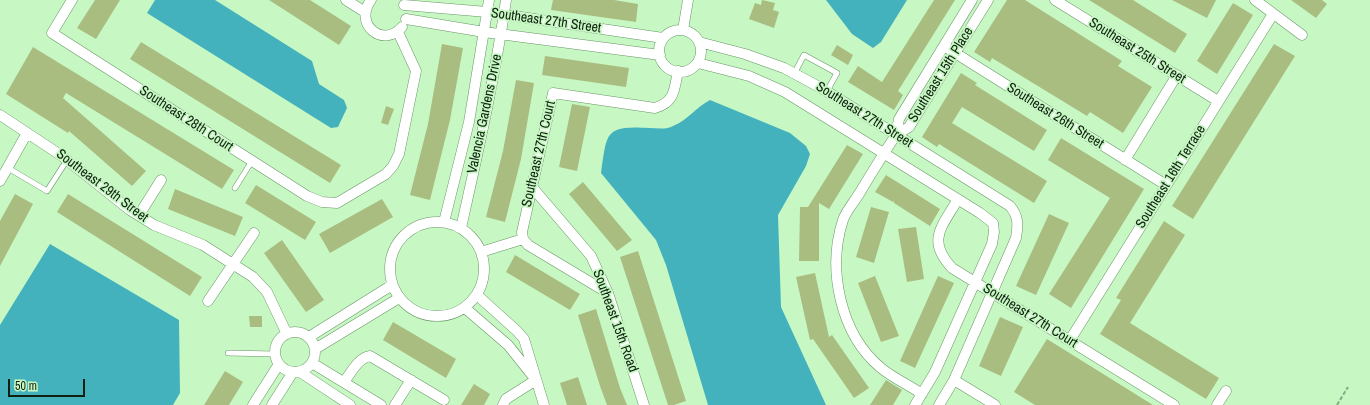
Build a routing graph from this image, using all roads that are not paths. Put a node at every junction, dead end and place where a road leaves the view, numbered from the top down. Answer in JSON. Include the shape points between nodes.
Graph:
{"nodes":[{"id":1,"x":72,"y":0,"type":"edge"},
{"id":2,"x":346,"y":0,"type":"edge"},
{"id":3,"x":372,"y":0,"type":"edge"},
{"id":4,"x":489,"y":0,"type":"edge"},
{"id":5,"x":506,"y":0,"type":"edge"},
{"id":6,"x":688,"y":0,"type":"edge"},
{"id":7,"x":972,"y":0,"type":"edge"},
{"id":8,"x":988,"y":0,"type":"edge"},
{"id":9,"x":1056,"y":0,"type":"edge"},
{"id":10,"x":1255,"y":0,"type":"edge"},
{"id":11,"x":402,"y":3,"type":"edge"},
{"id":12,"x":365,"y":12,"type":"junction"},
{"id":13,"x":487,"y":12,"type":"junction"},
{"id":14,"x":1273,"y":14,"type":"junction"},
{"id":15,"x":504,"y":15,"type":"junction"},
{"id":16,"x":406,"y":19,"type":"junction"},
{"id":17,"x":683,"y":30,"type":"junction"},
{"id":18,"x":398,"y":32,"type":"junction"},
{"id":19,"x":484,"y":32,"type":"junction"},
{"id":20,"x":501,"y":35,"type":"junction"},
{"id":21,"x":639,"y":35,"type":"junction"},
{"id":22,"x":1302,"y":35,"type":"dead end"},
{"id":23,"x":663,"y":38,"type":"junction"},
{"id":24,"x":699,"y":42,"type":"junction"},
{"id":25,"x":944,"y":46,"type":"junction"},
{"id":26,"x":636,"y":52,"type":"junction"},
{"id":27,"x":955,"y":53,"type":"junction"},
{"id":28,"x":660,"y":55,"type":"junction"},
{"id":29,"x":698,"y":63,"type":"junction"},
{"id":30,"x":678,"y":71,"type":"junction"},
{"id":31,"x":794,"y":74,"type":"junction"},
{"id":32,"x":1177,"y":75,"type":"junction"},
{"id":33,"x":827,"y":91,"type":"junction"},
{"id":34,"x":1218,"y":101,"type":"junction"},
{"id":35,"x":0,"y":115,"type":"edge"},
{"id":36,"x":27,"y":133,"type":"junction"},
{"id":37,"x":896,"y":135,"type":"junction"},
{"id":38,"x":884,"y":153,"type":"junction"},
{"id":39,"x":67,"y":160,"type":"junction"},
{"id":40,"x":1125,"y":160,"type":"junction"},
{"id":41,"x":252,"y":161,"type":"junction"},
{"id":42,"x":8,"y":168,"type":"junction"},
{"id":43,"x":161,"y":180,"type":"dead end"},
{"id":44,"x":0,"y":181,"type":"edge"},
{"id":45,"x":1166,"y":185,"type":"junction"},
{"id":46,"x":532,"y":187,"type":"junction"},
{"id":47,"x":235,"y":188,"type":"dead end"},
{"id":48,"x":958,"y":199,"type":"junction"},
{"id":49,"x":139,"y":216,"type":"junction"},
{"id":50,"x":444,"y":222,"type":"junction"},
{"id":51,"x":461,"y":228,"type":"junction"},
{"id":52,"x":254,"y":233,"type":"dead end"},
{"id":53,"x":523,"y":239,"type":"junction"},
{"id":54,"x":482,"y":252,"type":"junction"},
{"id":55,"x":233,"y":264,"type":"junction"},
{"id":56,"x":975,"y":282,"type":"junction"},
{"id":57,"x":392,"y":285,"type":"junction"},
{"id":58,"x":992,"y":292,"type":"junction"},
{"id":59,"x":608,"y":293,"type":"junction"},
{"id":60,"x":477,"y":295,"type":"junction"},
{"id":61,"x":399,"y":298,"type":"junction"},
{"id":62,"x":208,"y":301,"type":"dead end"},
{"id":63,"x":465,"y":308,"type":"junction"},
{"id":64,"x":287,"y":334,"type":"junction"},
{"id":65,"x":309,"y":337,"type":"junction"},
{"id":66,"x":524,"y":339,"type":"junction"},
{"id":67,"x":1070,"y":340,"type":"junction"},
{"id":68,"x":508,"y":345,"type":"junction"},
{"id":69,"x":315,"y":349,"type":"junction"},
{"id":70,"x":228,"y":353,"type":"dead end"},
{"id":71,"x":277,"y":359,"type":"junction"},
{"id":72,"x":312,"y":363,"type":"junction"},
{"id":73,"x":297,"y":372,"type":"junction"},
{"id":74,"x":411,"y":380,"type":"junction"},
{"id":75,"x":536,"y":380,"type":"junction"},
{"id":76,"x":954,"y":380,"type":"junction"},
{"id":77,"x":344,"y":382,"type":"junction"},
{"id":78,"x":1226,"y":391,"type":"dead end"},
{"id":79,"x":922,"y":394,"type":"junction"},
{"id":80,"x":444,"y":400,"type":"dead end"},
{"id":81,"x":253,"y":405,"type":"edge"},
{"id":82,"x":272,"y":405,"type":"edge"},
{"id":83,"x":350,"y":405,"type":"edge"},
{"id":84,"x":381,"y":405,"type":"edge"},
{"id":85,"x":395,"y":405,"type":"edge"},
{"id":86,"x":503,"y":405,"type":"edge"},
{"id":87,"x":544,"y":405,"type":"edge"},
{"id":88,"x":644,"y":405,"type":"edge"},
{"id":89,"x":915,"y":405,"type":"edge"},
{"id":90,"x":939,"y":405,"type":"edge"},
{"id":91,"x":995,"y":405,"type":"edge"},
{"id":92,"x":1174,"y":405,"type":"edge"},
{"id":93,"x":1217,"y":405,"type":"edge"}],
"edges":[{"from":1,"to":41,"type":"street","name":"Southeast 28th Court","via":[[52,33]]},
{"from":2,"to":12,"type":"street"},
{"from":3,"to":12,"type":"street"},
{"from":4,"to":13,"type":"street","name":"Valencia Gardens Drive"},
{"from":5,"to":15,"type":"street","name":"Valencia Gardens Drive"},
{"from":6,"to":17,"type":"street"},
{"from":7,"to":25,"type":"street","name":"Southeast 15th Place"},
{"from":8,"to":27,"type":"street","name":"Southeast 15th Place"},
{"from":9,"to":32,"type":"street","name":"Southeast 25th Street"},
{"from":10,"to":14,"type":"street"},
{"from":11,"to":13,"type":"street","name":"Southeast 27th Street"},
{"from":11,"to":16,"type":"street"},
{"from":12,"to":18,"type":"street","via":[[368,25],[378,34],[384,36]]},
{"from":13,"to":15,"type":"street","name":"Southeast 27th Street"},
{"from":13,"to":19,"type":"street","name":"Valencia Gardens Drive"},
{"from":14,"to":22,"type":"street"},
{"from":14,"to":34,"type":"street","name":"Southeast 16th Terrace"},
{"from":15,"to":20,"type":"street","name":"Valencia Gardens Drive"},
{"from":15,"to":21,"type":"street","name":"Southeast 27th Street"},
{"from":16,"to":18,"type":"street"},
{"from":16,"to":19,"type":"street","name":"Southeast 27th Street"},
{"from":17,"to":23,"type":"street","via":[[672,31]]},
{"from":17,"to":24,"type":"street","via":[[690,32]]},
{"from":18,"to":41,"type":"street","name":"Southeast 28th Court","via":[[416,71],[399,154],[386,174],[337,203],[322,202],[307,196]]},
{"from":19,"to":20,"type":"street","name":"Southeast 27th Street"},
{"from":19,"to":50,"type":"street","name":"Valencia Gardens Drive","via":[[469,122]]},
{"from":20,"to":26,"type":"street","name":"Southeast 27th Street"},
{"from":20,"to":51,"type":"street","name":"Valencia Gardens Drive","via":[[485,123]]},
{"from":21,"to":23,"type":"street","name":"Southeast 27th Street"},
{"from":21,"to":26,"type":"street"},
{"from":23,"to":28,"type":"street","via":[[659,49]]},
{"from":24,"to":29,"type":"street","via":[[701,52]]},
{"from":24,"to":31,"type":"street","name":"Southeast 27th Street","via":[[745,54]]},
{"from":25,"to":27,"type":"street","name":"Southeast 26th Street"},
{"from":25,"to":37,"type":"street","name":"Southeast 15th Place","via":[[899,120]]},
{"from":26,"to":28,"type":"street","name":"Southeast 27th Street"},
{"from":27,"to":37,"type":"street","name":"Southeast 15th Place","via":[[909,127]]},
{"from":27,"to":40,"type":"street","name":"Southeast 26th Street"},
{"from":28,"to":30,"type":"street","via":[[666,66]]},
{"from":29,"to":30,"type":"street","via":[[689,70]]},
{"from":29,"to":38,"type":"street","name":"Southeast 27th Street","via":[[748,76],[786,92]]},
{"from":30,"to":46,"type":"street","name":"Southeast 27th Court","via":[[673,96],[665,105],[655,108],[553,93]]},
{"from":31,"to":33,"type":"street","name":"Southeast 27th Street"},
{"from":31,"to":33,"type":"lane","via":[[804,55],[837,73]]},
{"from":32,"to":34,"type":"street","name":"Southeast 25th Street"},
{"from":32,"to":40,"type":"street"},
{"from":33,"to":37,"type":"street","name":"Southeast 27th Street"},
{"from":34,"to":45,"type":"street","name":"Southeast 16th Terrace"},
{"from":35,"to":36,"type":"street","name":"Southeast 29th Street"},
{"from":36,"to":39,"type":"street","name":"Southeast 29th Street"},
{"from":36,"to":42,"type":"street"},
{"from":37,"to":38,"type":"street"},
{"from":37,"to":58,"type":"street","name":"Southeast 27th Street","via":[[1010,206],[1017,214],[1016,238]]},
{"from":38,"to":48,"type":"street","name":"Southeast 27th Street"},
{"from":38,"to":79,"type":"street","via":[[844,219],[837,277],[844,312],[864,351],[881,369]]},
{"from":39,"to":42,"type":"lane","via":[[47,190]]},
{"from":39,"to":49,"type":"street","name":"Southeast 29th Street"},
{"from":40,"to":45,"type":"street","name":"Southeast 26th Street"},
{"from":41,"to":47,"type":"lane"},
{"from":42,"to":44,"type":"street"},
{"from":43,"to":49,"type":"street"},
{"from":45,"to":67,"type":"street","name":"Southeast 16th Terrace"},
{"from":46,"to":53,"type":"street","name":"Southeast 27th Court","via":[[522,232]]},
{"from":46,"to":59,"type":"street","name":"Southeast 15th Road","via":[[591,256]]},
{"from":48,"to":56,"type":"street","name":"Southeast 27th Street","via":[[993,223],[992,244]]},
{"from":48,"to":56,"type":"street","name":"Southeast 27th Court","via":[[938,235],[937,247],[952,268]]},
{"from":49,"to":55,"type":"street","name":"Southeast 29th Street","via":[[154,225],[203,245]]},
{"from":50,"to":51,"type":"street"},
{"from":50,"to":57,"type":"street","via":[[429,222],[416,226],[404,234],[390,257]]},
{"from":51,"to":54,"type":"street","via":[[473,238]]},
{"from":52,"to":55,"type":"street"},
{"from":53,"to":54,"type":"street"},
{"from":53,"to":59,"type":"street","via":[[528,245]]},
{"from":54,"to":60,"type":"street","via":[[483,282]]},
{"from":55,"to":62,"type":"street"},
{"from":55,"to":64,"type":"street","name":"Southeast 29th Street","via":[[253,277],[267,292]]},
{"from":56,"to":58,"type":"street","name":"Southeast 27th Court"},
{"from":56,"to":79,"type":"street","via":[[935,372]]},
{"from":57,"to":61,"type":"street"},
{"from":57,"to":65,"type":"street"},
{"from":58,"to":67,"type":"street","name":"Southeast 27th Court"},
{"from":58,"to":76,"type":"street"},
{"from":59,"to":88,"type":"street","name":"Southeast 15th Road"},
{"from":60,"to":63,"type":"street"},
{"from":60,"to":66,"type":"street"},
{"from":61,"to":63,"type":"street","via":[[410,308],[437,317]]},
{"from":61,"to":69,"type":"street"},
{"from":63,"to":68,"type":"street"},
{"from":64,"to":65,"type":"street","via":[[298,332]]},
{"from":64,"to":71,"type":"street","via":[[278,342]]},
{"from":65,"to":69,"type":"street"},
{"from":66,"to":68,"type":"street"},
{"from":66,"to":75,"type":"street"},
{"from":67,"to":92,"type":"street","name":"Southeast 27th Court"},
{"from":68,"to":75,"type":"street"},
{"from":69,"to":72,"type":"street"},
{"from":70,"to":71,"type":"lane"},
{"from":71,"to":73,"type":"street","via":[[288,371]]},
{"from":71,"to":81,"type":"street"},
{"from":72,"to":73,"type":"street"},
{"from":72,"to":77,"type":"street"},
{"from":73,"to":82,"type":"street"},
{"from":73,"to":83,"type":"street"},
{"from":74,"to":77,"type":"street","via":[[370,356],[357,364]]},
{"from":74,"to":80,"type":"street"},
{"from":74,"to":85,"type":"street"},
{"from":75,"to":86,"type":"street","via":[[506,399]]},
{"from":75,"to":87,"type":"street"},
{"from":76,"to":90,"type":"street"},
{"from":76,"to":91,"type":"street"},
{"from":77,"to":84,"type":"street"},
{"from":78,"to":93,"type":"street"},
{"from":79,"to":89,"type":"street"}]}
